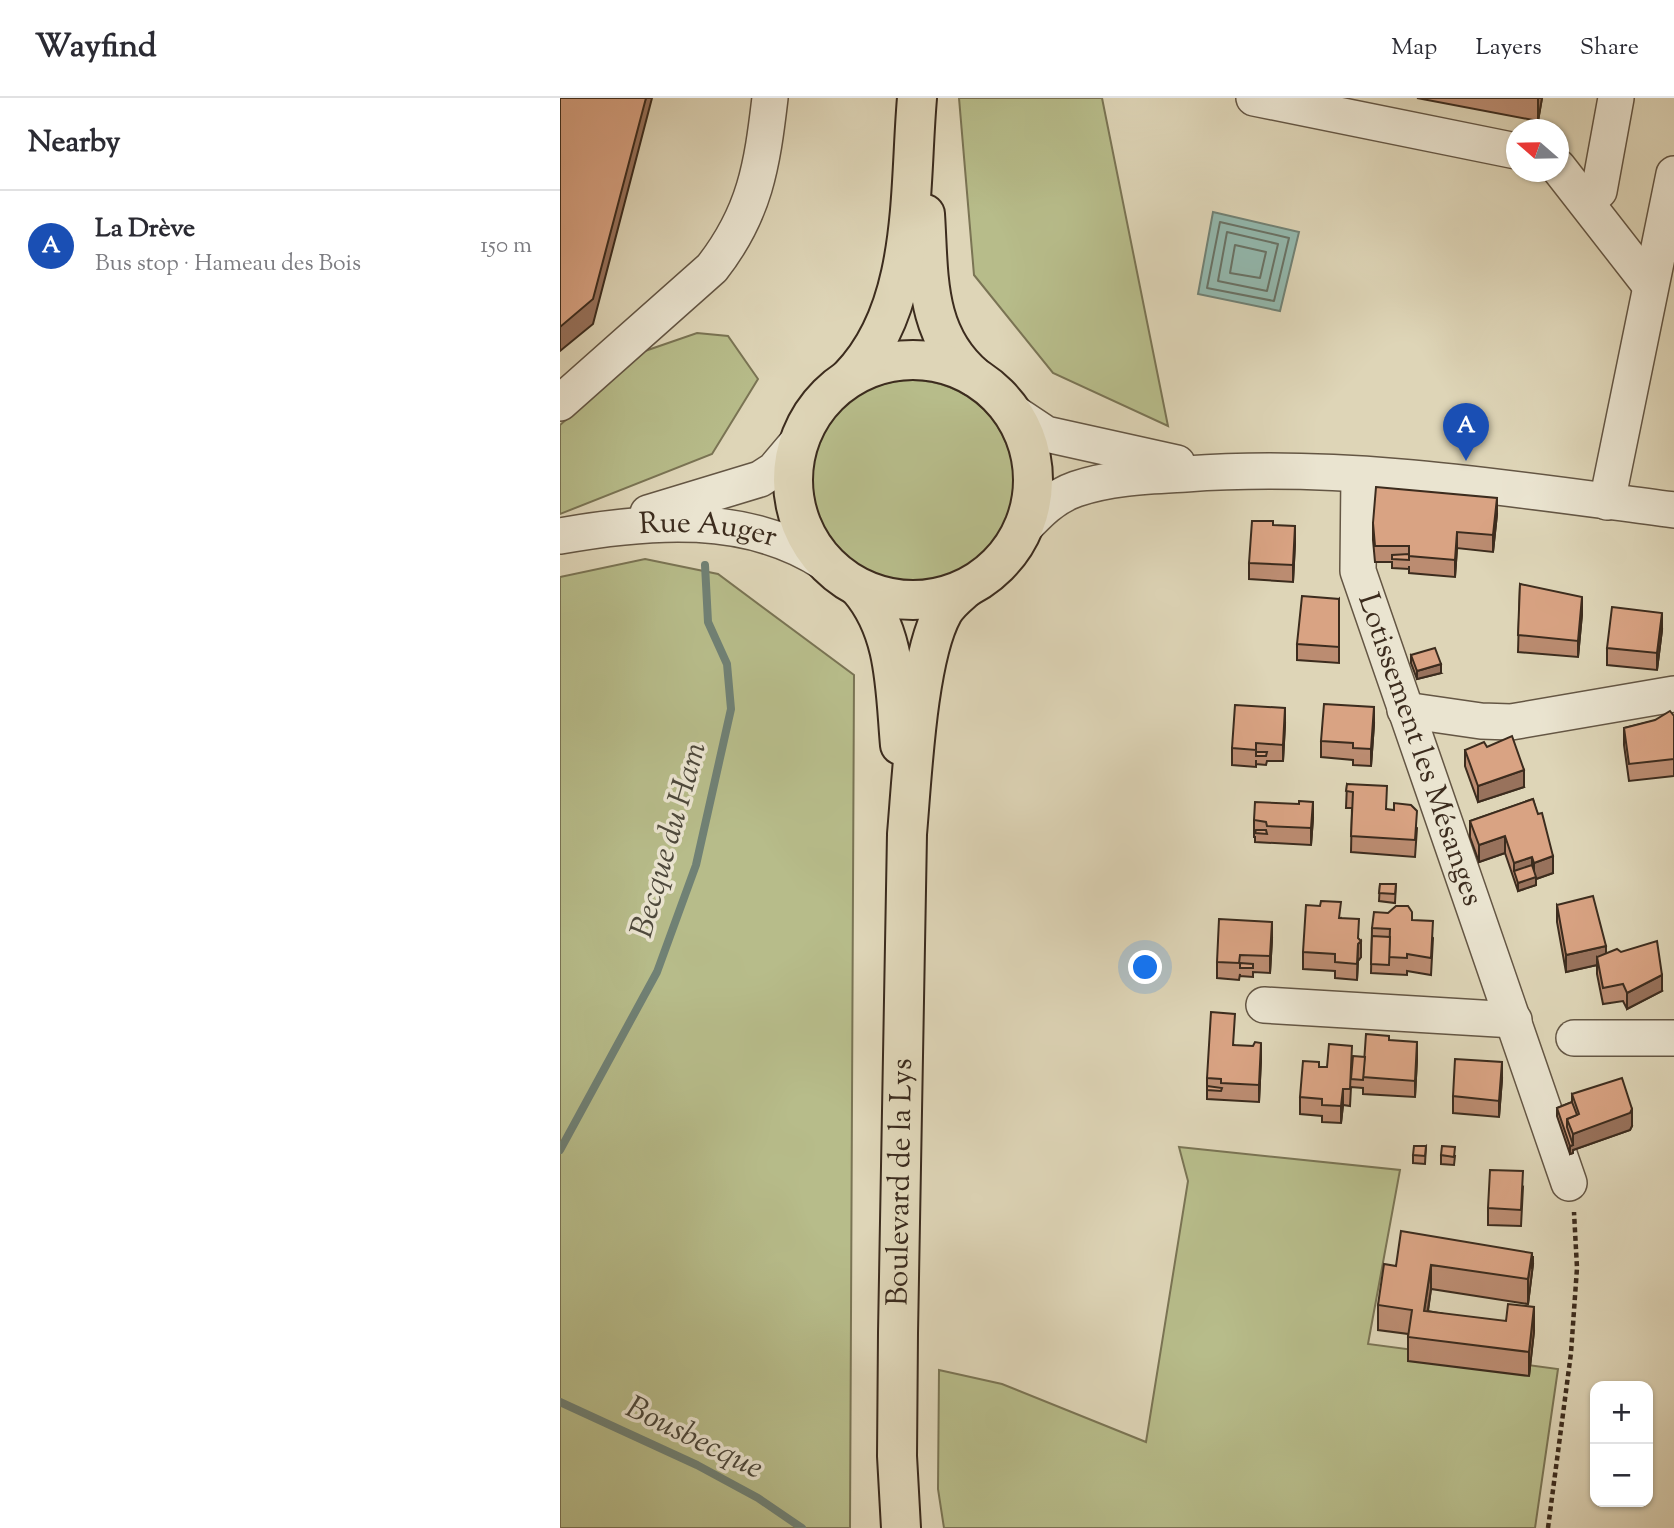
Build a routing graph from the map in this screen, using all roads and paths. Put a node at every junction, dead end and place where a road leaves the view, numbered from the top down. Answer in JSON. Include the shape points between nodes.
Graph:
{"nodes":[{"id":1,"x":770,"y":98,"type":"edge"},
{"id":2,"x":918,"y":98,"type":"edge"},
{"id":3,"x":1254,"y":98,"type":"edge"},
{"id":4,"x":1616,"y":98,"type":"edge"},
{"id":5,"x":1506,"y":149,"type":"edge"},
{"id":6,"x":1569,"y":164,"type":"edge"},
{"id":7,"x":1674,"y":174,"type":"edge"},
{"id":8,"x":1569,"y":178,"type":"edge"},
{"id":9,"x":1599,"y":191,"type":"junction"},
{"id":10,"x":1652,"y":273,"type":"junction"},
{"id":11,"x":977,"y":378,"type":"junction"},
{"id":12,"x":847,"y":380,"type":"junction"},
{"id":13,"x":560,"y":403,"type":"edge"},
{"id":14,"x":1010,"y":410,"type":"junction"},
{"id":15,"x":800,"y":438,"type":"junction"},
{"id":16,"x":1232,"y":470,"type":"junction"},
{"id":17,"x":1359,"y":475,"type":"junction"},
{"id":18,"x":1608,"y":502,"type":"junction"},
{"id":19,"x":1674,"y":510,"type":"edge"},
{"id":20,"x":1022,"y":530,"type":"junction"},
{"id":21,"x":570,"y":534,"type":"edge"},
{"id":22,"x":825,"y":563,"type":"junction"},
{"id":23,"x":859,"y":588,"type":"junction"},
{"id":24,"x":965,"y":589,"type":"junction"},
{"id":25,"x":1674,"y":694,"type":"edge"},
{"id":26,"x":1405,"y":710,"type":"junction"},
{"id":27,"x":906,"y":835,"type":"junction"},
{"id":28,"x":1264,"y":1005,"type":"dead end"},
{"id":29,"x":1514,"y":1020,"type":"junction"},
{"id":30,"x":1574,"y":1038,"type":"dead end"},
{"id":31,"x":1674,"y":1038,"type":"edge"},
{"id":32,"x":1569,"y":1183,"type":"joint"},
{"id":33,"x":901,"y":1528,"type":"edge"},
{"id":34,"x":1548,"y":1528,"type":"edge"}],
"edges":[{"from":1,"to":13,"type":"street","via":[[754,197],[729,247],[712,268]]},
{"from":2,"to":11,"type":"main road","via":[[932,309],[951,352]]},
{"from":2,"to":12,"type":"main road","via":[[908,219],[893,300],[874,349]]},
{"from":3,"to":5,"type":"street"},
{"from":4,"to":9,"type":"street"},
{"from":6,"to":9,"type":"street","via":[[1584,171]]},
{"from":7,"to":10,"type":"street"},
{"from":8,"to":10,"type":"street"},
{"from":9,"to":10,"type":"street"},
{"from":10,"to":18,"type":"street"},
{"from":11,"to":12,"type":"main road","via":[[949,365],[912,360],[875,366]]},
{"from":11,"to":14,"type":"main road"},
{"from":12,"to":15,"type":"main road","via":[[824,399]]},
{"from":14,"to":16,"type":"street","via":[[1029,426],[1070,441]]},
{"from":14,"to":20,"type":"main road","via":[[1024,434],[1033,475],[1031,503]]},
{"from":15,"to":21,"type":"street","name":"Rue Auger","via":[[774,470],[760,479]]},
{"from":15,"to":22,"type":"main road","via":[[793,467],[795,504],[808,539]]},
{"from":16,"to":17,"type":"street"},
{"from":16,"to":20,"type":"street","via":[[1109,481],[1075,489],[1042,508]]},
{"from":17,"to":18,"type":"street","via":[[1494,485]]},
{"from":17,"to":26,"type":"street","name":"Lotissement les Mésanges","via":[[1356,560]]},
{"from":18,"to":19,"type":"street"},
{"from":20,"to":24,"type":"main road","via":[[999,564]]},
{"from":21,"to":22,"type":"street","name":"Rue Auger","via":[[663,525],[733,527],[781,538]]},
{"from":22,"to":23,"type":"main road"},
{"from":23,"to":24,"type":"main road","via":[[911,601]]},
{"from":23,"to":27,"type":"main road","name":"Boulevard de la Lys","via":[[880,617],[892,658]]},
{"from":24,"to":27,"type":"main road","name":"Boulevard de la Lys","via":[[944,612],[930,651]]},
{"from":25,"to":26,"type":"street","via":[[1511,722]]},
{"from":26,"to":29,"type":"street","name":"Lotissement les Mésanges"},
{"from":27,"to":33,"type":"main road","name":"Boulevard de la Lys","via":[[897,1420]]},
{"from":28,"to":29,"type":"street"},
{"from":29,"to":32,"type":"street","name":"Lotissement les Mésanges"},
{"from":30,"to":31,"type":"street"},
{"from":32,"to":34,"type":"path","via":[[1577,1268],[1566,1406]]}]}
